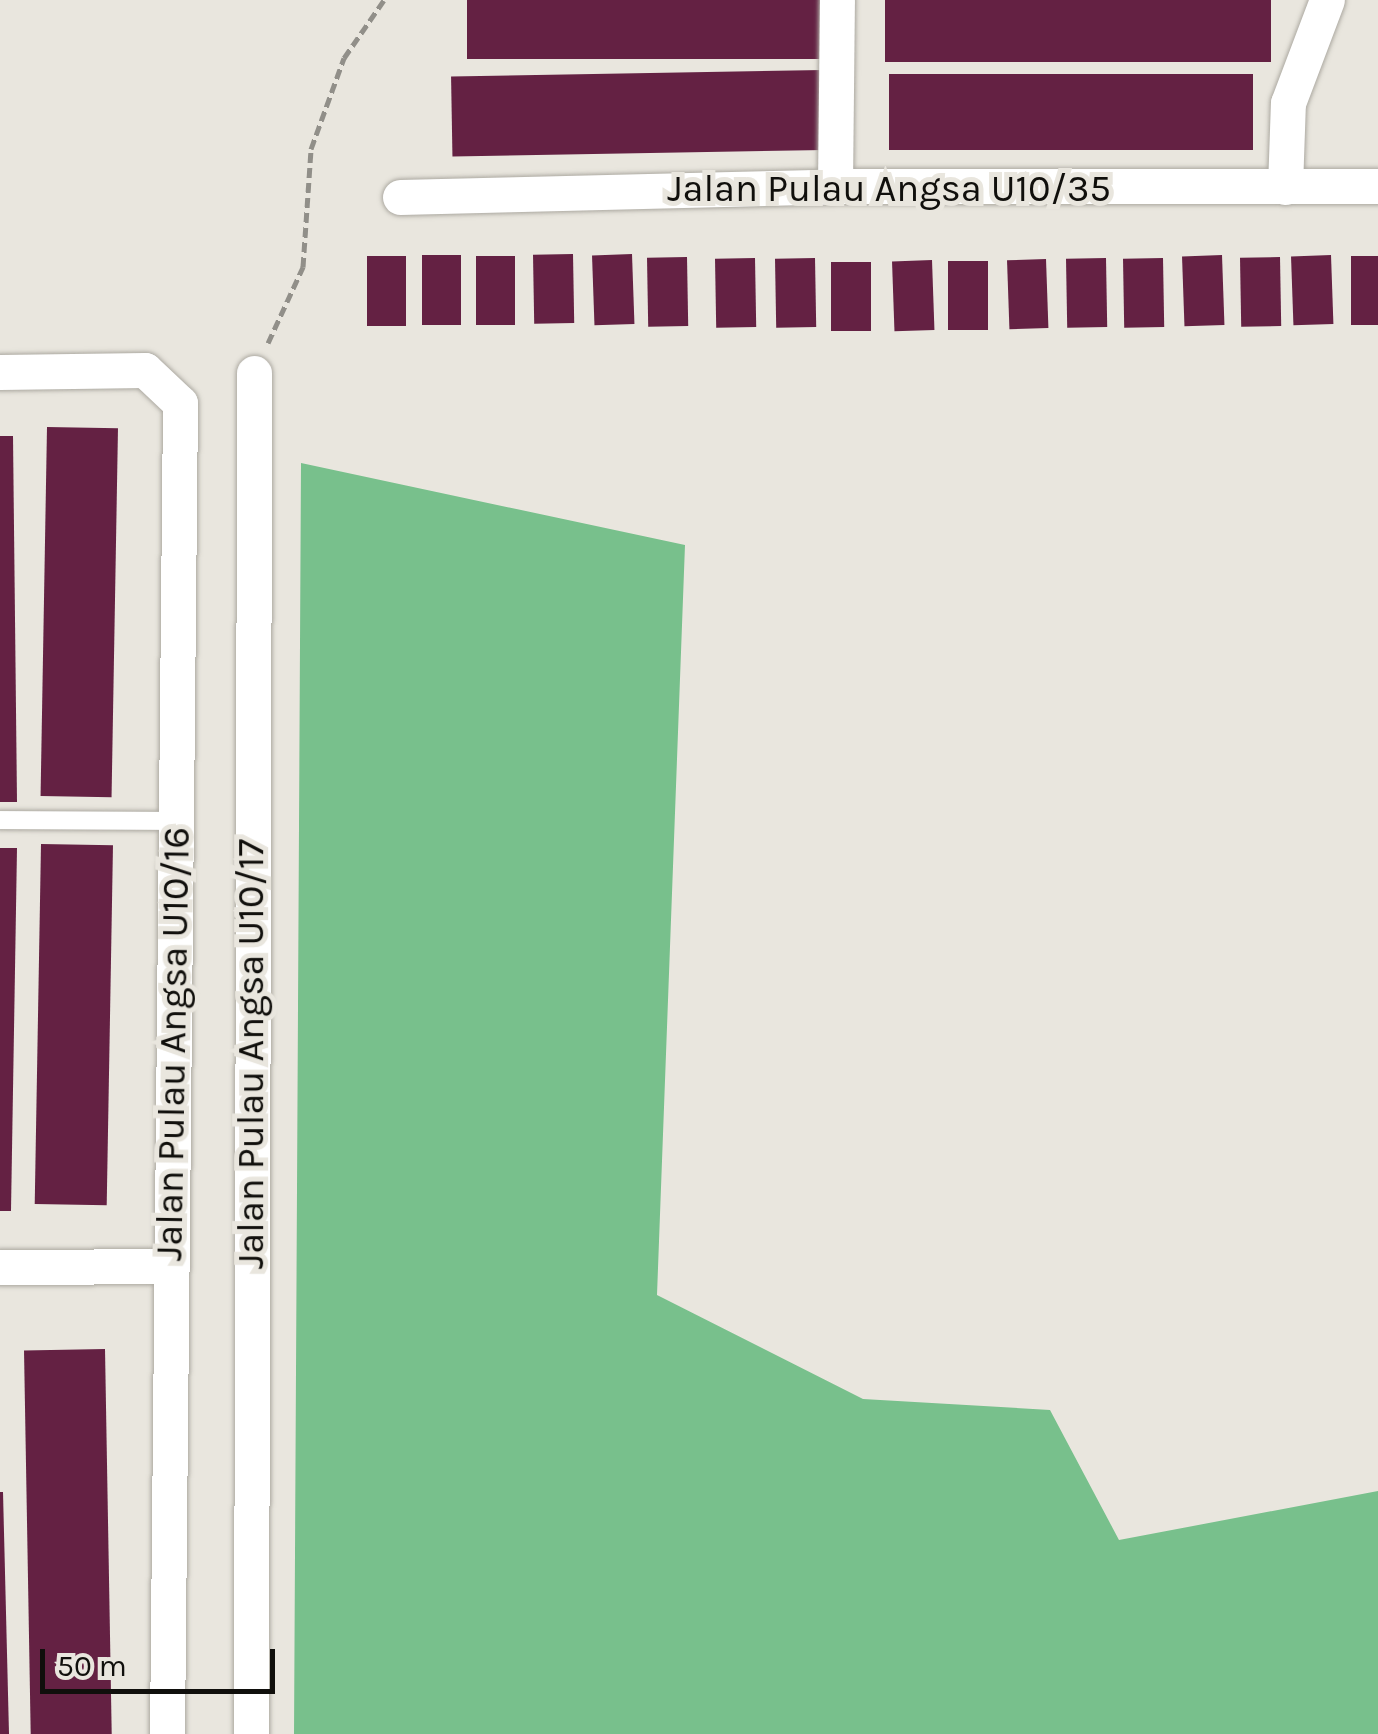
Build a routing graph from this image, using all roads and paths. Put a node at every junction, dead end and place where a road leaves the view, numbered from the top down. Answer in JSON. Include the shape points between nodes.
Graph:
{"nodes":[{"id":1,"x":384,"y":0,"type":"edge"},
{"id":2,"x":837,"y":0,"type":"edge"},
{"id":3,"x":1328,"y":0,"type":"edge"},
{"id":4,"x":835,"y":186,"type":"junction"},
{"id":5,"x":1378,"y":186,"type":"edge"},
{"id":6,"x":1286,"y":188,"type":"junction"},
{"id":7,"x":400,"y":197,"type":"dead end"},
{"id":8,"x":0,"y":372,"type":"edge"},
{"id":9,"x":254,"y":373,"type":"joint"},
{"id":10,"x":0,"y":820,"type":"edge"},
{"id":11,"x":176,"y":821,"type":"junction"},
{"id":12,"x":172,"y":1266,"type":"junction"},
{"id":13,"x":0,"y":1267,"type":"edge"},
{"id":14,"x":167,"y":1734,"type":"edge"},
{"id":15,"x":251,"y":1734,"type":"edge"}],
"edges":[{"from":1,"to":9,"type":"path","via":[[344,58],[311,149],[303,267]]},
{"from":2,"to":4,"type":"street"},
{"from":3,"to":6,"type":"street","via":[[1288,103]]},
{"from":4,"to":6,"type":"street","name":"Jalan Pulau Angsa U10/35"},
{"from":4,"to":7,"type":"street","name":"Jalan Pulau Angsa U10/35"},
{"from":5,"to":6,"type":"street","name":"Jalan Pulau Angsa U10/35"},
{"from":8,"to":11,"type":"street","name":"Jalan Pulau Angsa U10/16","via":[[145,370],[180,403]]},
{"from":9,"to":15,"type":"street","name":"Jalan Pulau Angsa U10/17"},
{"from":10,"to":11,"type":"lane"},
{"from":11,"to":12,"type":"street","name":"Jalan Pulau Angsa U10/16"},
{"from":12,"to":13,"type":"street"},
{"from":12,"to":14,"type":"street","name":"Jalan Pulau Angsa U10/16"}]}
